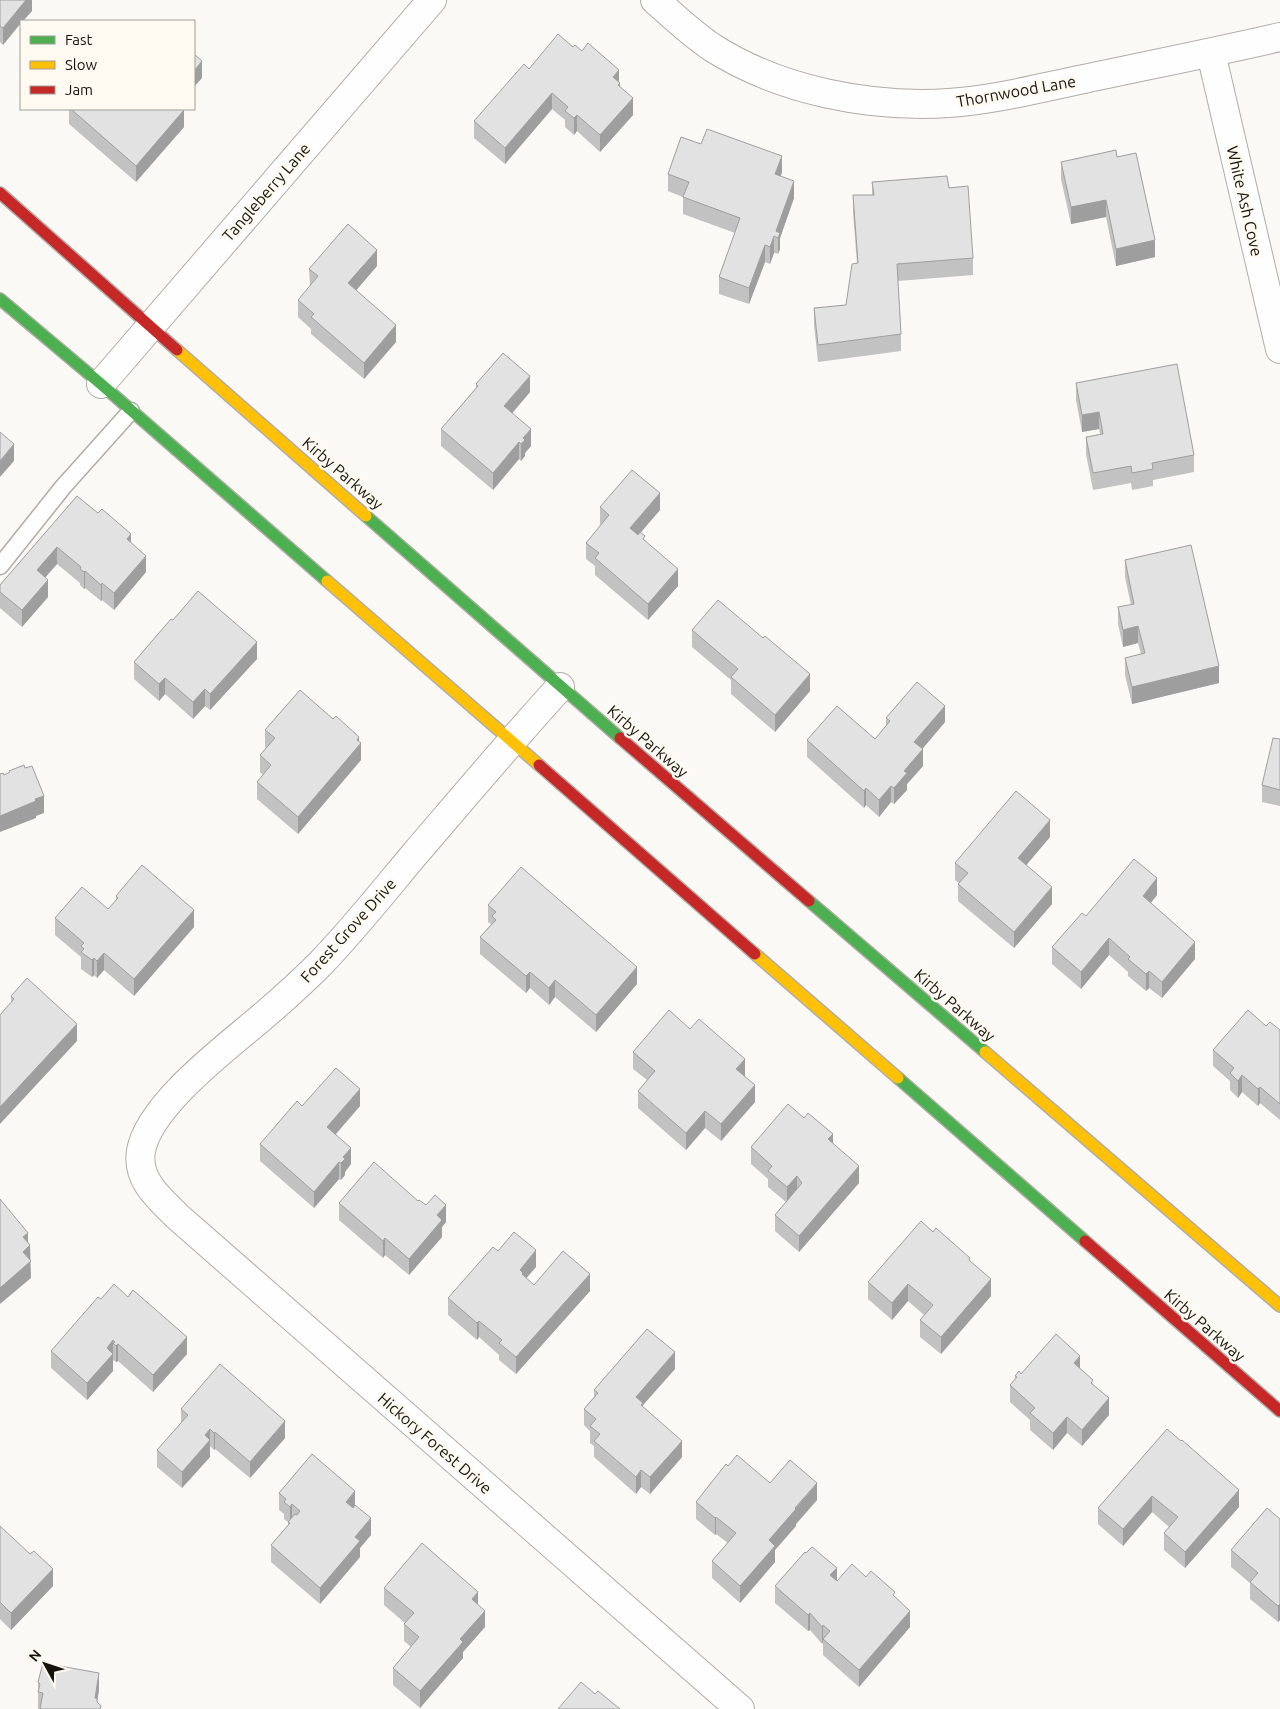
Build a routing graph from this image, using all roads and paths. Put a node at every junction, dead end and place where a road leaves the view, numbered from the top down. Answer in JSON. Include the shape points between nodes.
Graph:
{"nodes":[{"id":1,"x":432,"y":0,"type":"edge"},
{"id":2,"x":655,"y":0,"type":"edge"},
{"id":3,"x":1280,"y":37,"type":"edge"},
{"id":4,"x":1211,"y":53,"type":"junction"},
{"id":5,"x":0,"y":193,"type":"edge"},
{"id":6,"x":0,"y":299,"type":"edge"},
{"id":7,"x":152,"y":326,"type":"junction"},
{"id":8,"x":1280,"y":349,"type":"edge"},
{"id":9,"x":101,"y":384,"type":"junction"},
{"id":10,"x":131,"y":411,"type":"junction"},
{"id":11,"x":0,"y":566,"type":"edge"},
{"id":12,"x":560,"y":687,"type":"junction"},
{"id":13,"x":510,"y":742,"type":"junction"},
{"id":14,"x":141,"y":1168,"type":"joint"},
{"id":15,"x":1280,"y":1306,"type":"edge"},
{"id":16,"x":1280,"y":1411,"type":"edge"},
{"id":17,"x":740,"y":1709,"type":"edge"}],
"edges":[{"from":1,"to":7,"type":"street","name":"Tangleberry Lane"},
{"from":2,"to":4,"type":"street","name":"Thornwood Lane","via":[[713,48],[754,69],[827,94],[901,104],[950,103],[1002,96]]},
{"from":3,"to":4,"type":"street","name":"Thornwood Lane"},
{"from":4,"to":8,"type":"street","name":"White Ash Cove"},
{"from":5,"to":7,"type":"main road","name":"Kirby Parkway"},
{"from":6,"to":9,"type":"main road","name":"Kirby Parkway"},
{"from":7,"to":9,"type":"street","name":"Tangleberry Lane"},
{"from":7,"to":12,"type":"main road","name":"Kirby Parkway"},
{"from":9,"to":10,"type":"main road","name":"Kirby Parkway"},
{"from":10,"to":11,"type":"lane","via":[[63,487]]},
{"from":10,"to":13,"type":"main road","name":"Kirby Parkway"},
{"from":12,"to":13,"type":"street","name":"Forest Grove Drive"},
{"from":12,"to":15,"type":"main road","name":"Kirby Parkway"},
{"from":13,"to":14,"type":"street","name":"Forest Grove Drive","via":[[319,965],[193,1077],[165,1107],[146,1135],[141,1151]]},
{"from":13,"to":16,"type":"main road","name":"Kirby Parkway"},
{"from":14,"to":17,"type":"street","name":"Hickory Forest Drive","via":[[146,1182],[178,1217]]}]}
